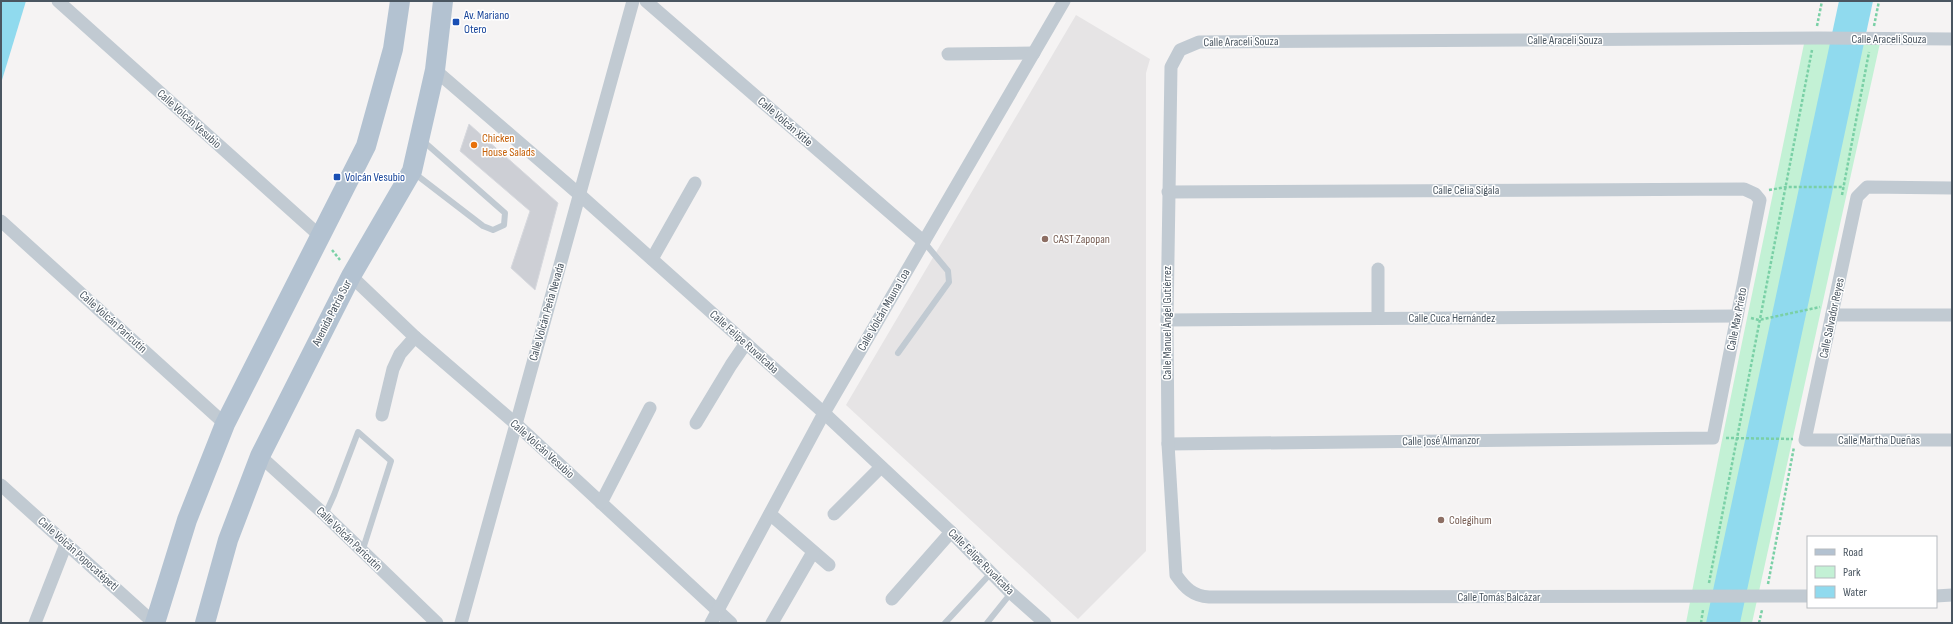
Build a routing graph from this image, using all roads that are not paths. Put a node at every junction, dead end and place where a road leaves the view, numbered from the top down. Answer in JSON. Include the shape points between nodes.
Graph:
{"nodes":[{"id":1,"x":58,"y":1,"type":"edge"},
{"id":2,"x":400,"y":1,"type":"edge"},
{"id":3,"x":443,"y":1,"type":"edge"},
{"id":4,"x":633,"y":1,"type":"edge"},
{"id":5,"x":646,"y":1,"type":"edge"},
{"id":6,"x":1064,"y":1,"type":"edge"},
{"id":7,"x":1952,"y":39,"type":"edge"},
{"id":8,"x":1180,"y":50,"type":"joint"},
{"id":9,"x":1034,"y":53,"type":"junction"},
{"id":10,"x":948,"y":54,"type":"dead end"},
{"id":11,"x":435,"y":70,"type":"junction"},
{"id":12,"x":419,"y":137,"type":"junction"},
{"id":13,"x":412,"y":171,"type":"junction"},
{"id":14,"x":695,"y":183,"type":"dead end"},
{"id":15,"x":1952,"y":188,"type":"edge"},
{"id":16,"x":1168,"y":192,"type":"junction"},
{"id":17,"x":580,"y":195,"type":"junction"},
{"id":18,"x":1760,"y":200,"type":"joint"},
{"id":19,"x":2,"y":223,"type":"edge"},
{"id":20,"x":320,"y":236,"type":"junction"},
{"id":21,"x":924,"y":242,"type":"junction"},
{"id":22,"x":652,"y":259,"type":"junction"},
{"id":23,"x":1378,"y":269,"type":"dead end"},
{"id":24,"x":351,"y":276,"type":"junction"},
{"id":25,"x":1832,"y":315,"type":"junction"},
{"id":26,"x":1952,"y":315,"type":"edge"},
{"id":27,"x":1737,"y":316,"type":"junction"},
{"id":28,"x":1378,"y":318,"type":"junction"},
{"id":29,"x":1167,"y":320,"type":"junction"},
{"id":30,"x":415,"y":337,"type":"junction"},
{"id":31,"x":746,"y":343,"type":"junction"},
{"id":32,"x":898,"y":353,"type":"dead end"},
{"id":33,"x":650,"y":408,"type":"dead end"},
{"id":34,"x":824,"y":413,"type":"junction"},
{"id":35,"x":382,"y":415,"type":"dead end"},
{"id":36,"x":696,"y":423,"type":"dead end"},
{"id":37,"x":225,"y":424,"type":"junction"},
{"id":38,"x":516,"y":424,"type":"junction"},
{"id":39,"x":1713,"y":438,"type":"joint"},
{"id":40,"x":1805,"y":440,"type":"joint"},
{"id":41,"x":1952,"y":440,"type":"edge"},
{"id":42,"x":1168,"y":444,"type":"junction"},
{"id":43,"x":260,"y":456,"type":"junction"},
{"id":44,"x":881,"y":467,"type":"junction"},
{"id":45,"x":1,"y":485,"type":"edge"},
{"id":46,"x":601,"y":503,"type":"junction"},
{"id":47,"x":770,"y":514,"type":"junction"},
{"id":48,"x":834,"y":514,"type":"dead end"},
{"id":49,"x":325,"y":515,"type":"junction"},
{"id":50,"x":951,"y":532,"type":"junction"},
{"id":51,"x":66,"y":544,"type":"junction"},
{"id":52,"x":362,"y":552,"type":"junction"},
{"id":53,"x":813,"y":552,"type":"junction"},
{"id":54,"x":829,"y":565,"type":"dead end"},
{"id":55,"x":991,"y":573,"type":"junction"},
{"id":56,"x":1191,"y":592,"type":"joint"},
{"id":57,"x":1011,"y":593,"type":"junction"},
{"id":58,"x":1952,"y":595,"type":"edge"},
{"id":59,"x":1807,"y":596,"type":"edge"},
{"id":60,"x":1937,"y":596,"type":"edge"},
{"id":61,"x":892,"y":599,"type":"dead end"},
{"id":62,"x":718,"y":610,"type":"junction"},
{"id":63,"x":35,"y":623,"type":"edge"},
{"id":64,"x":155,"y":623,"type":"edge"},
{"id":65,"x":204,"y":623,"type":"edge"},
{"id":66,"x":437,"y":623,"type":"edge"},
{"id":67,"x":460,"y":623,"type":"edge"},
{"id":68,"x":711,"y":623,"type":"edge"},
{"id":69,"x":732,"y":623,"type":"edge"},
{"id":70,"x":772,"y":623,"type":"edge"},
{"id":71,"x":945,"y":623,"type":"edge"},
{"id":72,"x":987,"y":623,"type":"edge"},
{"id":73,"x":1045,"y":623,"type":"edge"}],
"edges":[{"from":1,"to":20,"type":"street","name":"Calle Volcán Vesubio"},
{"from":2,"to":20,"type":"main road","via":[[393,49],[366,146]]},
{"from":3,"to":11,"type":"main road","name":"Avenida Patria Sur"},
{"from":4,"to":17,"type":"street","name":"Calle Volcán Peña Nevada"},
{"from":5,"to":21,"type":"street","name":"Calle Volcán Xitle"},
{"from":6,"to":9,"type":"street","name":"Calle Volcán Mauna Loa"},
{"from":7,"to":8,"type":"street","name":"Calle Araceli Souza","via":[[1199,42]]},
{"from":8,"to":16,"type":"street","name":"Calle Manuel Ángel Gutiérrez","via":[[1171,66]]},
{"from":9,"to":10,"type":"street"},
{"from":9,"to":21,"type":"street","name":"Calle Volcán Mauna Loa"},
{"from":11,"to":12,"type":"main road","name":"Avenida Patria Sur"},
{"from":11,"to":17,"type":"street","name":"Calle Felipe Ruvalcaba"},
{"from":12,"to":13,"type":"main road","name":"Avenida Patria Sur"},
{"from":12,"to":13,"type":"lane","via":[[504,213],[504,225],[494,230],[483,226]]},
{"from":13,"to":24,"type":"main road","name":"Avenida Patria Sur"},
{"from":14,"to":22,"type":"street"},
{"from":15,"to":25,"type":"street","name":"Calle Salvador Reyes","via":[[1867,187],[1857,196]]},
{"from":16,"to":18,"type":"street","name":"Calle Celia Sigala","via":[[1744,189],[1755,194]]},
{"from":16,"to":29,"type":"street","name":"Calle Manuel Ángel Gutiérrez"},
{"from":17,"to":22,"type":"street","name":"Calle Felipe Ruvalcaba"},
{"from":17,"to":38,"type":"street","name":"Calle Volcán Peña Nevada"},
{"from":18,"to":27,"type":"street","name":"Calle Max Prieto"},
{"from":19,"to":37,"type":"street","name":"Calle Volcán Paricutín"},
{"from":20,"to":37,"type":"main road"},
{"from":21,"to":32,"type":"lane","via":[[948,271],[949,282]]},
{"from":21,"to":34,"type":"street","name":"Calle Volcán Mauna Loa"},
{"from":22,"to":31,"type":"street","name":"Calle Felipe Ruvalcaba"},
{"from":23,"to":28,"type":"street"},
{"from":24,"to":30,"type":"street","name":"Calle Volcán Vesubio"},
{"from":24,"to":43,"type":"main road","name":"Avenida Patria Sur"},
{"from":25,"to":26,"type":"street"},
{"from":25,"to":40,"type":"street","name":"Calle Salvador Reyes"},
{"from":27,"to":28,"type":"street","name":"Calle Cuca Hernández"},
{"from":27,"to":39,"type":"street","name":"Calle Max Prieto"},
{"from":28,"to":29,"type":"street","name":"Calle Cuca Hernández"},
{"from":29,"to":42,"type":"street","name":"Calle Manuel Ángel Gutiérrez"},
{"from":30,"to":35,"type":"street","via":[[400,354],[393,369]]},
{"from":30,"to":38,"type":"street","name":"Calle Volcán Vesubio"},
{"from":31,"to":34,"type":"street","name":"Calle Felipe Ruvalcaba"},
{"from":31,"to":36,"type":"street"},
{"from":33,"to":46,"type":"street"},
{"from":34,"to":44,"type":"street","name":"Calle Felipe Ruvalcaba"},
{"from":34,"to":47,"type":"street","name":"Calle Volcán Mauna Loa"},
{"from":37,"to":64,"type":"main road","via":[[187,520]]},
{"from":38,"to":46,"type":"street","name":"Calle Volcán Vesubio"},
{"from":38,"to":67,"type":"street","name":"Calle Volcán Peña Nevada"},
{"from":39,"to":42,"type":"street","name":"Calle José Almanzor"},
{"from":40,"to":41,"type":"street","name":"Calle Martha Dueñas"},
{"from":42,"to":56,"type":"street","name":"Calle Manuel Ángel Gutiérrez","via":[[1176,575]]},
{"from":43,"to":49,"type":"street","name":"Calle Volcán Paricutín"},
{"from":43,"to":65,"type":"main road","name":"Avenida Patria Sur","via":[[228,540]]},
{"from":44,"to":48,"type":"street"},
{"from":44,"to":50,"type":"street","name":"Calle Felipe Ruvalcaba"},
{"from":45,"to":51,"type":"street","name":"Calle Volcán Popocatépetl"},
{"from":46,"to":62,"type":"street","name":"Calle Volcán Vesubio"},
{"from":47,"to":53,"type":"street"},
{"from":47,"to":62,"type":"street","name":"Calle Volcán Mauna Loa"},
{"from":49,"to":52,"type":"street","name":"Calle Volcán Paricutín"},
{"from":49,"to":52,"type":"lane","via":[[358,432],[391,460]]},
{"from":50,"to":55,"type":"street","name":"Calle Felipe Ruvalcaba"},
{"from":50,"to":61,"type":"street"},
{"from":51,"to":63,"type":"street"},
{"from":51,"to":64,"type":"street","name":"Calle Volcán Popocatépetl"},
{"from":52,"to":66,"type":"street","name":"Calle Volcán Paricutín"},
{"from":53,"to":54,"type":"street"},
{"from":53,"to":70,"type":"street"},
{"from":55,"to":57,"type":"street","name":"Calle Felipe Ruvalcaba"},
{"from":55,"to":71,"type":"lane"},
{"from":56,"to":59,"type":"street","name":"Calle Tomás Balcázar","via":[[1210,597]]},
{"from":57,"to":72,"type":"lane"},
{"from":57,"to":73,"type":"street","name":"Calle Felipe Ruvalcaba"},
{"from":58,"to":60,"type":"street"},
{"from":62,"to":68,"type":"street","name":"Calle Volcán Mauna Loa"},
{"from":62,"to":69,"type":"street","name":"Calle Volcán Vesubio"}]}
